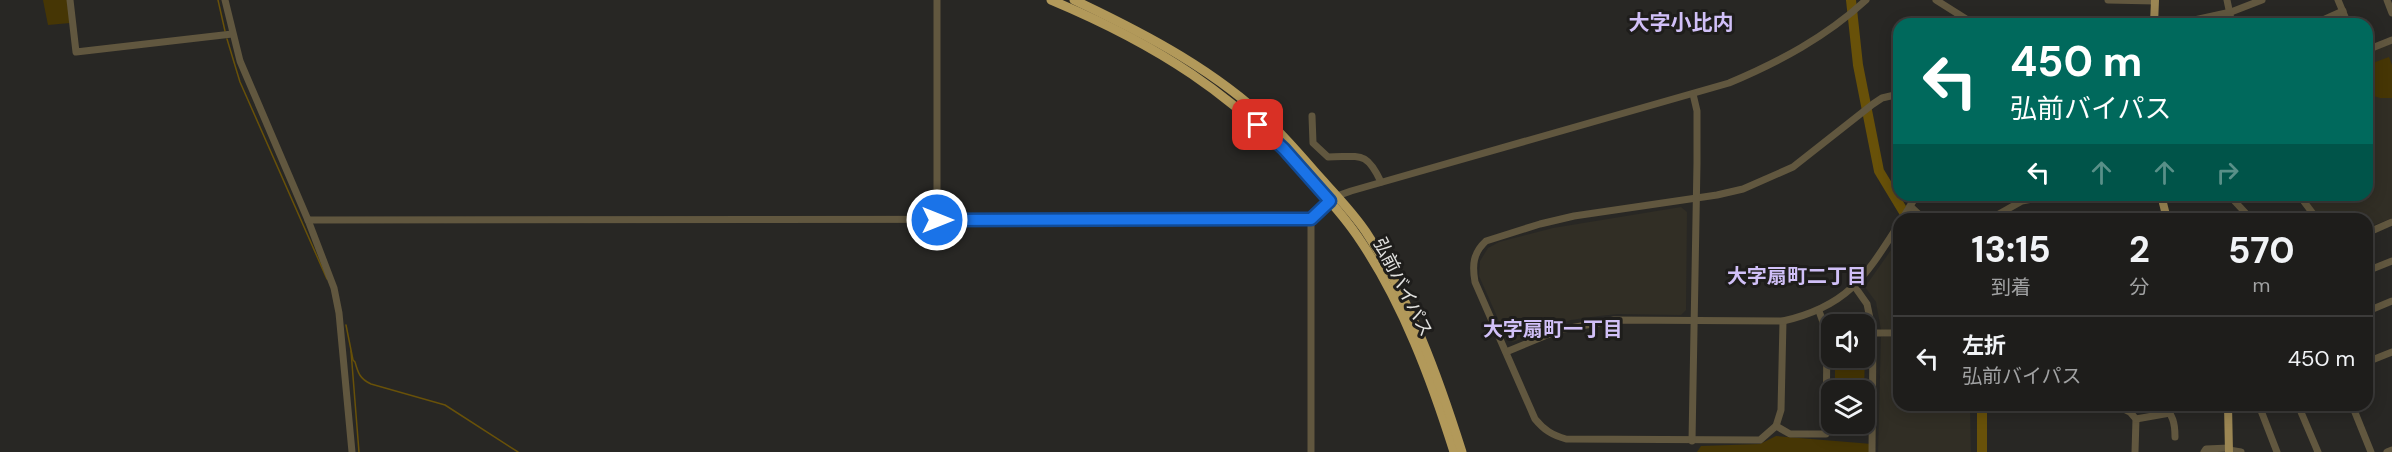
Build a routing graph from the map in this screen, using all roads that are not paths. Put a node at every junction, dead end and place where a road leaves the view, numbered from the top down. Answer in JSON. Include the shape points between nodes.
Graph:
{"nodes":[{"id":1,"x":70,"y":0,"type":"edge"},
{"id":2,"x":225,"y":0,"type":"edge"},
{"id":3,"x":937,"y":0,"type":"edge"},
{"id":4,"x":1051,"y":0,"type":"edge"},
{"id":5,"x":1074,"y":0,"type":"edge"},
{"id":6,"x":1866,"y":0,"type":"edge"},
{"id":7,"x":1936,"y":0,"type":"edge"},
{"id":8,"x":2108,"y":0,"type":"edge"},
{"id":9,"x":2228,"y":0,"type":"edge"},
{"id":10,"x":2262,"y":0,"type":"edge"},
{"id":11,"x":2338,"y":0,"type":"edge"},
{"id":12,"x":2387,"y":0,"type":"edge"},
{"id":13,"x":2155,"y":1,"type":"edge"},
{"id":14,"x":2343,"y":11,"type":"junction"},
{"id":15,"x":2231,"y":12,"type":"junction"},
{"id":16,"x":2392,"y":13,"type":"edge"},
{"id":17,"x":1964,"y":18,"type":"edge"},
{"id":18,"x":2154,"y":18,"type":"edge"},
{"id":19,"x":2204,"y":18,"type":"edge"},
{"id":20,"x":2232,"y":18,"type":"edge"},
{"id":21,"x":2327,"y":18,"type":"edge"},
{"id":22,"x":2346,"y":18,"type":"edge"},
{"id":23,"x":232,"y":34,"type":"junction"},
{"id":24,"x":2392,"y":40,"type":"edge"},
{"id":25,"x":2373,"y":48,"type":"edge"},
{"id":26,"x":1693,"y":94,"type":"junction"},
{"id":27,"x":1893,"y":95,"type":"edge"},
{"id":28,"x":1312,"y":116,"type":"dead end"},
{"id":29,"x":1381,"y":182,"type":"junction"},
{"id":30,"x":1696,"y":198,"type":"junction"},
{"id":31,"x":1334,"y":199,"type":"junction"},
{"id":32,"x":1914,"y":201,"type":"edge"},
{"id":33,"x":2022,"y":201,"type":"edge"},
{"id":34,"x":2234,"y":201,"type":"edge"},
{"id":35,"x":1909,"y":209,"type":"junction"},
{"id":36,"x":1906,"y":213,"type":"edge"},
{"id":37,"x":1915,"y":213,"type":"edge"},
{"id":38,"x":2001,"y":213,"type":"edge"},
{"id":39,"x":2246,"y":213,"type":"edge"},
{"id":40,"x":1311,"y":219,"type":"junction"},
{"id":41,"x":308,"y":220,"type":"junction"},
{"id":42,"x":937,"y":220,"type":"junction"},
{"id":43,"x":2392,"y":222,"type":"edge"},
{"id":44,"x":2373,"y":230,"type":"edge"},
{"id":45,"x":1893,"y":233,"type":"edge"},
{"id":46,"x":2392,"y":261,"type":"edge"},
{"id":47,"x":2373,"y":269,"type":"edge"},
{"id":48,"x":1855,"y":287,"type":"junction"},
{"id":49,"x":2392,"y":301,"type":"edge"},
{"id":50,"x":2373,"y":308,"type":"edge"},
{"id":51,"x":1819,"y":311,"type":"junction"},
{"id":52,"x":1869,"y":314,"type":"edge"},
{"id":53,"x":1694,"y":321,"type":"junction"},
{"id":54,"x":1783,"y":321,"type":"junction"},
{"id":55,"x":1875,"y":333,"type":"edge"},
{"id":56,"x":1893,"y":333,"type":"edge"},
{"id":57,"x":1506,"y":352,"type":"junction"},
{"id":58,"x":2392,"y":352,"type":"edge"},
{"id":59,"x":2373,"y":360,"type":"edge"},
{"id":60,"x":1873,"y":368,"type":"edge"},
{"id":61,"x":2128,"y":411,"type":"edge"},
{"id":62,"x":2228,"y":411,"type":"edge"},
{"id":63,"x":2261,"y":411,"type":"edge"},
{"id":64,"x":2301,"y":411,"type":"edge"},
{"id":65,"x":2354,"y":411,"type":"edge"},
{"id":66,"x":2170,"y":413,"type":"joint"},
{"id":67,"x":2136,"y":419,"type":"junction"},
{"id":68,"x":1776,"y":426,"type":"junction"},
{"id":69,"x":2175,"y":437,"type":"dead end"},
{"id":70,"x":1692,"y":441,"type":"junction"},
{"id":71,"x":2229,"y":450,"type":"edge"},
{"id":72,"x":2392,"y":450,"type":"edge"},
{"id":73,"x":352,"y":452,"type":"edge"},
{"id":74,"x":1311,"y":452,"type":"edge"},
{"id":75,"x":1454,"y":452,"type":"edge"},
{"id":76,"x":1462,"y":452,"type":"edge"},
{"id":77,"x":1872,"y":452,"type":"edge"},
{"id":78,"x":2135,"y":452,"type":"edge"},
{"id":79,"x":2204,"y":452,"type":"edge"},
{"id":80,"x":2241,"y":452,"type":"edge"},
{"id":81,"x":2277,"y":452,"type":"edge"},
{"id":82,"x":2318,"y":452,"type":"edge"},
{"id":83,"x":2371,"y":452,"type":"edge"},
{"id":84,"x":2387,"y":452,"type":"edge"}],
"edges":[{"from":1,"to":23,"type":"street","via":[[76,52]]},
{"from":2,"to":23,"type":"street"},
{"from":3,"to":42,"type":"street"},
{"from":4,"to":31,"type":"highway","name":"弘前バイパス","via":[[1125,33],[1204,81],[1275,141]]},
{"from":5,"to":31,"type":"highway","name":"弘前バイパス","via":[[1158,42],[1226,88],[1276,129]]},
{"from":6,"to":26,"type":"street","via":[[1773,64]]},
{"from":7,"to":17,"type":"street"},
{"from":8,"to":13,"type":"street"},
{"from":9,"to":15,"type":"street"},
{"from":10,"to":15,"type":"street"},
{"from":11,"to":14,"type":"street"},
{"from":12,"to":16,"type":"street"},
{"from":13,"to":18,"type":"main road"},
{"from":14,"to":21,"type":"street"},
{"from":14,"to":22,"type":"street"},
{"from":15,"to":19,"type":"street"},
{"from":15,"to":20,"type":"street"},
{"from":23,"to":41,"type":"street"},
{"from":24,"to":25,"type":"street"},
{"from":26,"to":29,"type":"street"},
{"from":26,"to":30,"type":"street","via":[[1697,111]]},
{"from":27,"to":30,"type":"street","via":[[1873,104],[1780,174],[1743,189]]},
{"from":28,"to":29,"type":"street","via":[[1313,144],[1328,158],[1362,157],[1373,164]]},
{"from":29,"to":31,"type":"street"},
{"from":30,"to":53,"type":"street"},
{"from":30,"to":57,"type":"street","via":[[1574,216],[1486,241],[1474,260],[1475,282]]},
{"from":31,"to":40,"type":"street"},
{"from":31,"to":75,"type":"highway","name":"弘前バイパス","via":[[1397,306],[1422,361]]},
{"from":31,"to":76,"type":"highway","name":"弘前バイパス","via":[[1365,231],[1411,314]]},
{"from":32,"to":35,"type":"street"},
{"from":33,"to":38,"type":"street"},
{"from":34,"to":39,"type":"street"},
{"from":35,"to":36,"type":"street"},
{"from":35,"to":37,"type":"street"},
{"from":40,"to":42,"type":"street"},
{"from":40,"to":74,"type":"street"},
{"from":41,"to":42,"type":"street"},
{"from":41,"to":73,"type":"street","via":[[336,297]]},
{"from":43,"to":44,"type":"street"},
{"from":45,"to":48,"type":"street"},
{"from":46,"to":47,"type":"street"},
{"from":48,"to":51,"type":"street"},
{"from":48,"to":52,"type":"street"},
{"from":49,"to":50,"type":"street"},
{"from":51,"to":54,"type":"street"},
{"from":51,"to":68,"type":"street","via":[[1827,333],[1826,434],[1790,434]]},
{"from":53,"to":54,"type":"street"},
{"from":53,"to":57,"type":"street","via":[[1614,320],[1578,325]]},
{"from":53,"to":70,"type":"street"},
{"from":54,"to":68,"type":"street","via":[[1781,410]]},
{"from":55,"to":56,"type":"street"},
{"from":57,"to":70,"type":"street","via":[[1535,419],[1553,436]]},
{"from":58,"to":59,"type":"street"},
{"from":60,"to":77,"type":"street"},
{"from":61,"to":67,"type":"street"},
{"from":62,"to":71,"type":"main road"},
{"from":63,"to":81,"type":"street"},
{"from":64,"to":82,"type":"street"},
{"from":65,"to":83,"type":"street"},
{"from":66,"to":67,"type":"street"},
{"from":66,"to":69,"type":"street"},
{"from":67,"to":78,"type":"street"},
{"from":68,"to":70,"type":"street","via":[[1752,442]]},
{"from":71,"to":79,"type":"street","via":[[2206,448]]},
{"from":71,"to":80,"type":"street"},
{"from":72,"to":84,"type":"street"}]}
